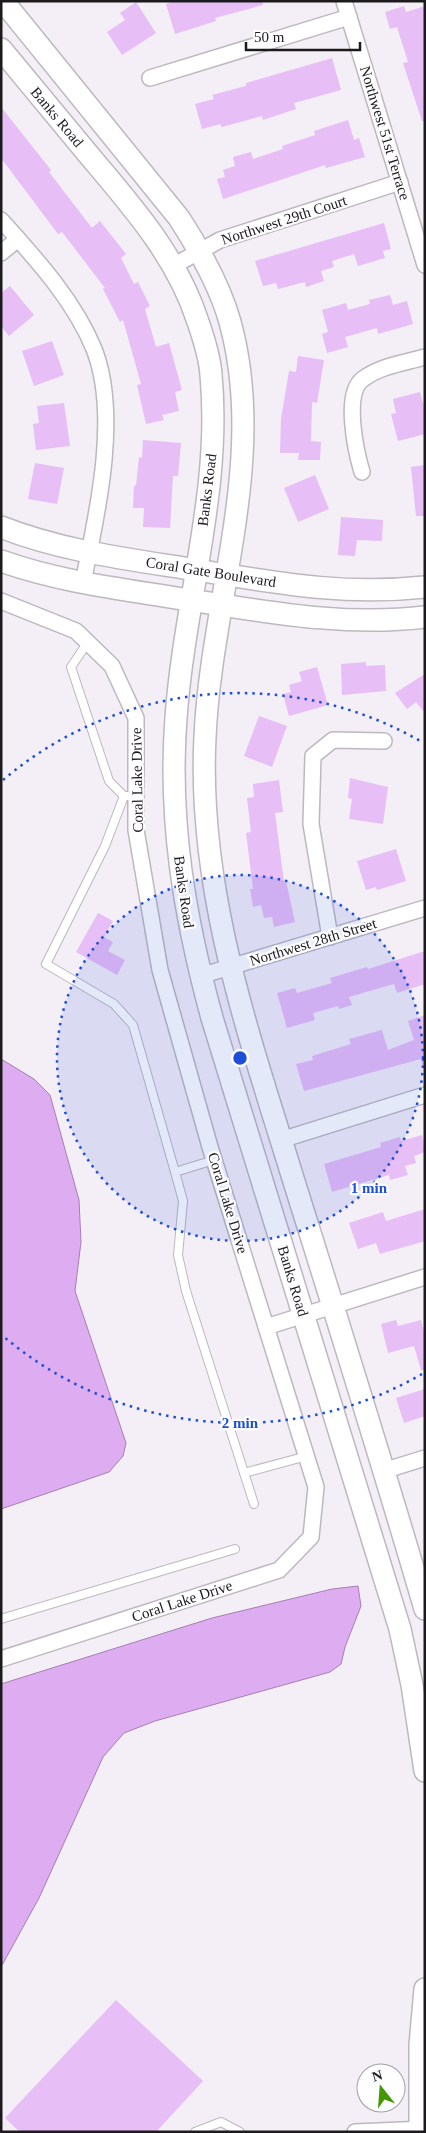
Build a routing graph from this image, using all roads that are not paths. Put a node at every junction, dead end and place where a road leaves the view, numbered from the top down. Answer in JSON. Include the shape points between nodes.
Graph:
{"nodes":[{"id":1,"x":3,"y":1,"type":"edge"},
{"id":2,"x":344,"y":1,"type":"edge"},
{"id":3,"x":349,"y":17,"type":"junction"},
{"id":4,"x":1,"y":49,"type":"edge"},
{"id":5,"x":150,"y":78,"type":"dead end"},
{"id":6,"x":400,"y":182,"type":"junction"},
{"id":7,"x":1,"y":220,"type":"edge"},
{"id":8,"x":18,"y":239,"type":"junction"},
{"id":9,"x":200,"y":251,"type":"junction"},
{"id":10,"x":1,"y":253,"type":"edge"},
{"id":11,"x":425,"y":265,"type":"edge"},
{"id":12,"x":173,"y":266,"type":"junction"},
{"id":13,"x":425,"y":357,"type":"edge"},
{"id":14,"x":362,"y":472,"type":"dead end"},
{"id":15,"x":1,"y":527,"type":"edge"},
{"id":16,"x":90,"y":552,"type":"junction"},
{"id":17,"x":1,"y":561,"type":"edge"},
{"id":18,"x":196,"y":570,"type":"junction"},
{"id":19,"x":226,"y":575,"type":"junction"},
{"id":20,"x":83,"y":582,"type":"junction"},
{"id":21,"x":425,"y":586,"type":"edge"},
{"id":22,"x":192,"y":600,"type":"junction"},
{"id":23,"x":1,"y":601,"type":"edge"},
{"id":24,"x":221,"y":605,"type":"junction"},
{"id":25,"x":425,"y":618,"type":"edge"},
{"id":26,"x":88,"y":642,"type":"junction"},
{"id":27,"x":384,"y":741,"type":"dead end"},
{"id":28,"x":130,"y":796,"type":"junction"},
{"id":29,"x":425,"y":908,"type":"edge"},
{"id":30,"x":330,"y":937,"type":"junction"},
{"id":31,"x":230,"y":968,"type":"junction"},
{"id":32,"x":200,"y":976,"type":"junction"},
{"id":33,"x":425,"y":1095,"type":"edge"},
{"id":34,"x":281,"y":1140,"type":"junction"},
{"id":35,"x":214,"y":1160,"type":"junction"},
{"id":36,"x":175,"y":1172,"type":"junction"},
{"id":37,"x":425,"y":1277,"type":"edge"},
{"id":38,"x":333,"y":1306,"type":"junction"},
{"id":39,"x":304,"y":1315,"type":"junction"},
{"id":40,"x":266,"y":1327,"type":"junction"},
{"id":41,"x":307,"y":1456,"type":"junction"},
{"id":42,"x":425,"y":1458,"type":"edge"},
{"id":43,"x":383,"y":1471,"type":"junction"},
{"id":44,"x":244,"y":1473,"type":"junction"},
{"id":45,"x":254,"y":1504,"type":"dead end"},
{"id":46,"x":235,"y":1549,"type":"dead end"},
{"id":47,"x":425,"y":1609,"type":"edge"},
{"id":48,"x":1,"y":1619,"type":"edge"},
{"id":49,"x":1,"y":1659,"type":"edge"},
{"id":50,"x":425,"y":1771,"type":"edge"},
{"id":51,"x":425,"y":1989,"type":"edge"},
{"id":52,"x":421,"y":2130,"type":"edge"},
{"id":53,"x":195,"y":2132,"type":"edge"},
{"id":54,"x":240,"y":2132,"type":"edge"},
{"id":55,"x":355,"y":2132,"type":"edge"}],
"edges":[{"from":1,"to":9,"type":"street","name":"Banks Road","via":[[144,173]]},
{"from":2,"to":3,"type":"street","name":"Northwest 51st Terrace"},
{"from":3,"to":5,"type":"street"},
{"from":3,"to":6,"type":"street","name":"Northwest 51st Terrace"},
{"from":4,"to":12,"type":"street","name":"Banks Road","via":[[124,197]]},
{"from":6,"to":9,"type":"street","name":"Northwest 29th Court","via":[[220,240]]},
{"from":6,"to":11,"type":"street","name":"Northwest 51st Terrace"},
{"from":7,"to":8,"type":"street"},
{"from":8,"to":10,"type":"street"},
{"from":8,"to":16,"type":"street","via":[[62,292],[95,351],[107,416]]},
{"from":9,"to":12,"type":"street","name":"Northwest 29th Court"},
{"from":9,"to":19,"type":"street","name":"Banks Road","via":[[230,319],[241,376],[245,431]]},
{"from":12,"to":18,"type":"street","name":"Banks Road","via":[[196,317],[211,372],[214,429]]},
{"from":13,"to":14,"type":"street","via":[[378,370],[360,380],[352,401],[355,446]]},
{"from":15,"to":16,"type":"street","name":"Coral Gate Boulevard","via":[[52,545]]},
{"from":16,"to":18,"type":"street","name":"Coral Gate Boulevard"},
{"from":16,"to":20,"type":"street"},
{"from":17,"to":20,"type":"street","name":"Coral Gate Boulevard"},
{"from":18,"to":19,"type":"street","name":"Coral Gate Boulevard"},
{"from":18,"to":22,"type":"street","name":"Banks Road"},
{"from":19,"to":21,"type":"street","name":"Coral Gate Boulevard","via":[[335,590],[373,591]]},
{"from":19,"to":24,"type":"street","name":"Banks Road"},
{"from":20,"to":22,"type":"street","name":"Coral Gate Boulevard"},
{"from":22,"to":24,"type":"street","name":"Coral Gate Boulevard"},
{"from":22,"to":32,"type":"street","name":"Banks Road","via":[[175,720],[176,825],[181,880]]},
{"from":23,"to":26,"type":"street","name":"Coral Lake Drive","via":[[76,631]]},
{"from":24,"to":25,"type":"street","name":"Coral Gate Boulevard","via":[[341,621]]},
{"from":24,"to":31,"type":"street","name":"Banks Road","via":[[209,681],[204,794],[216,909]]},
{"from":26,"to":28,"type":"street","name":"Coral Lake Drive","via":[[112,666],[136,718]]},
{"from":26,"to":28,"type":"lane","via":[[71,667],[109,781]]},
{"from":27,"to":30,"type":"street","via":[[333,740],[313,756],[311,824]]},
{"from":28,"to":35,"type":"street","name":"Coral Lake Drive","via":[[160,970]]},
{"from":28,"to":36,"type":"lane","via":[[46,964],[114,1004],[133,1025]]},
{"from":29,"to":30,"type":"street","name":"Northwest 28th Street"},
{"from":30,"to":31,"type":"street","name":"Northwest 28th Street"},
{"from":31,"to":32,"type":"street","name":"Northwest 28th Street"},
{"from":31,"to":34,"type":"street","name":"Banks Road"},
{"from":32,"to":39,"type":"street","name":"Banks Road"},
{"from":33,"to":34,"type":"street"},
{"from":34,"to":38,"type":"street","name":"Banks Road"},
{"from":35,"to":36,"type":"lane"},
{"from":35,"to":40,"type":"street","name":"Coral Lake Drive"},
{"from":36,"to":44,"type":"lane","via":[[183,1201],[178,1255],[186,1291]]},
{"from":37,"to":38,"type":"street"},
{"from":38,"to":39,"type":"street"},
{"from":38,"to":43,"type":"street","name":"Banks Road"},
{"from":39,"to":40,"type":"street"},
{"from":39,"to":50,"type":"street","name":"Banks Road","via":[[400,1629]]},
{"from":40,"to":41,"type":"street","name":"Coral Lake Drive"},
{"from":41,"to":44,"type":"lane"},
{"from":41,"to":49,"type":"street","name":"Coral Lake Drive","via":[[316,1487],[311,1537],[279,1570]]},
{"from":42,"to":43,"type":"street"},
{"from":43,"to":47,"type":"street","name":"Banks Road"},
{"from":44,"to":45,"type":"lane"},
{"from":46,"to":48,"type":"lane"},
{"from":51,"to":52,"type":"street","via":[[420,2045]]},
{"from":52,"to":55,"type":"street"},
{"from":53,"to":54,"type":"lane","via":[[221,2122]]}]}
